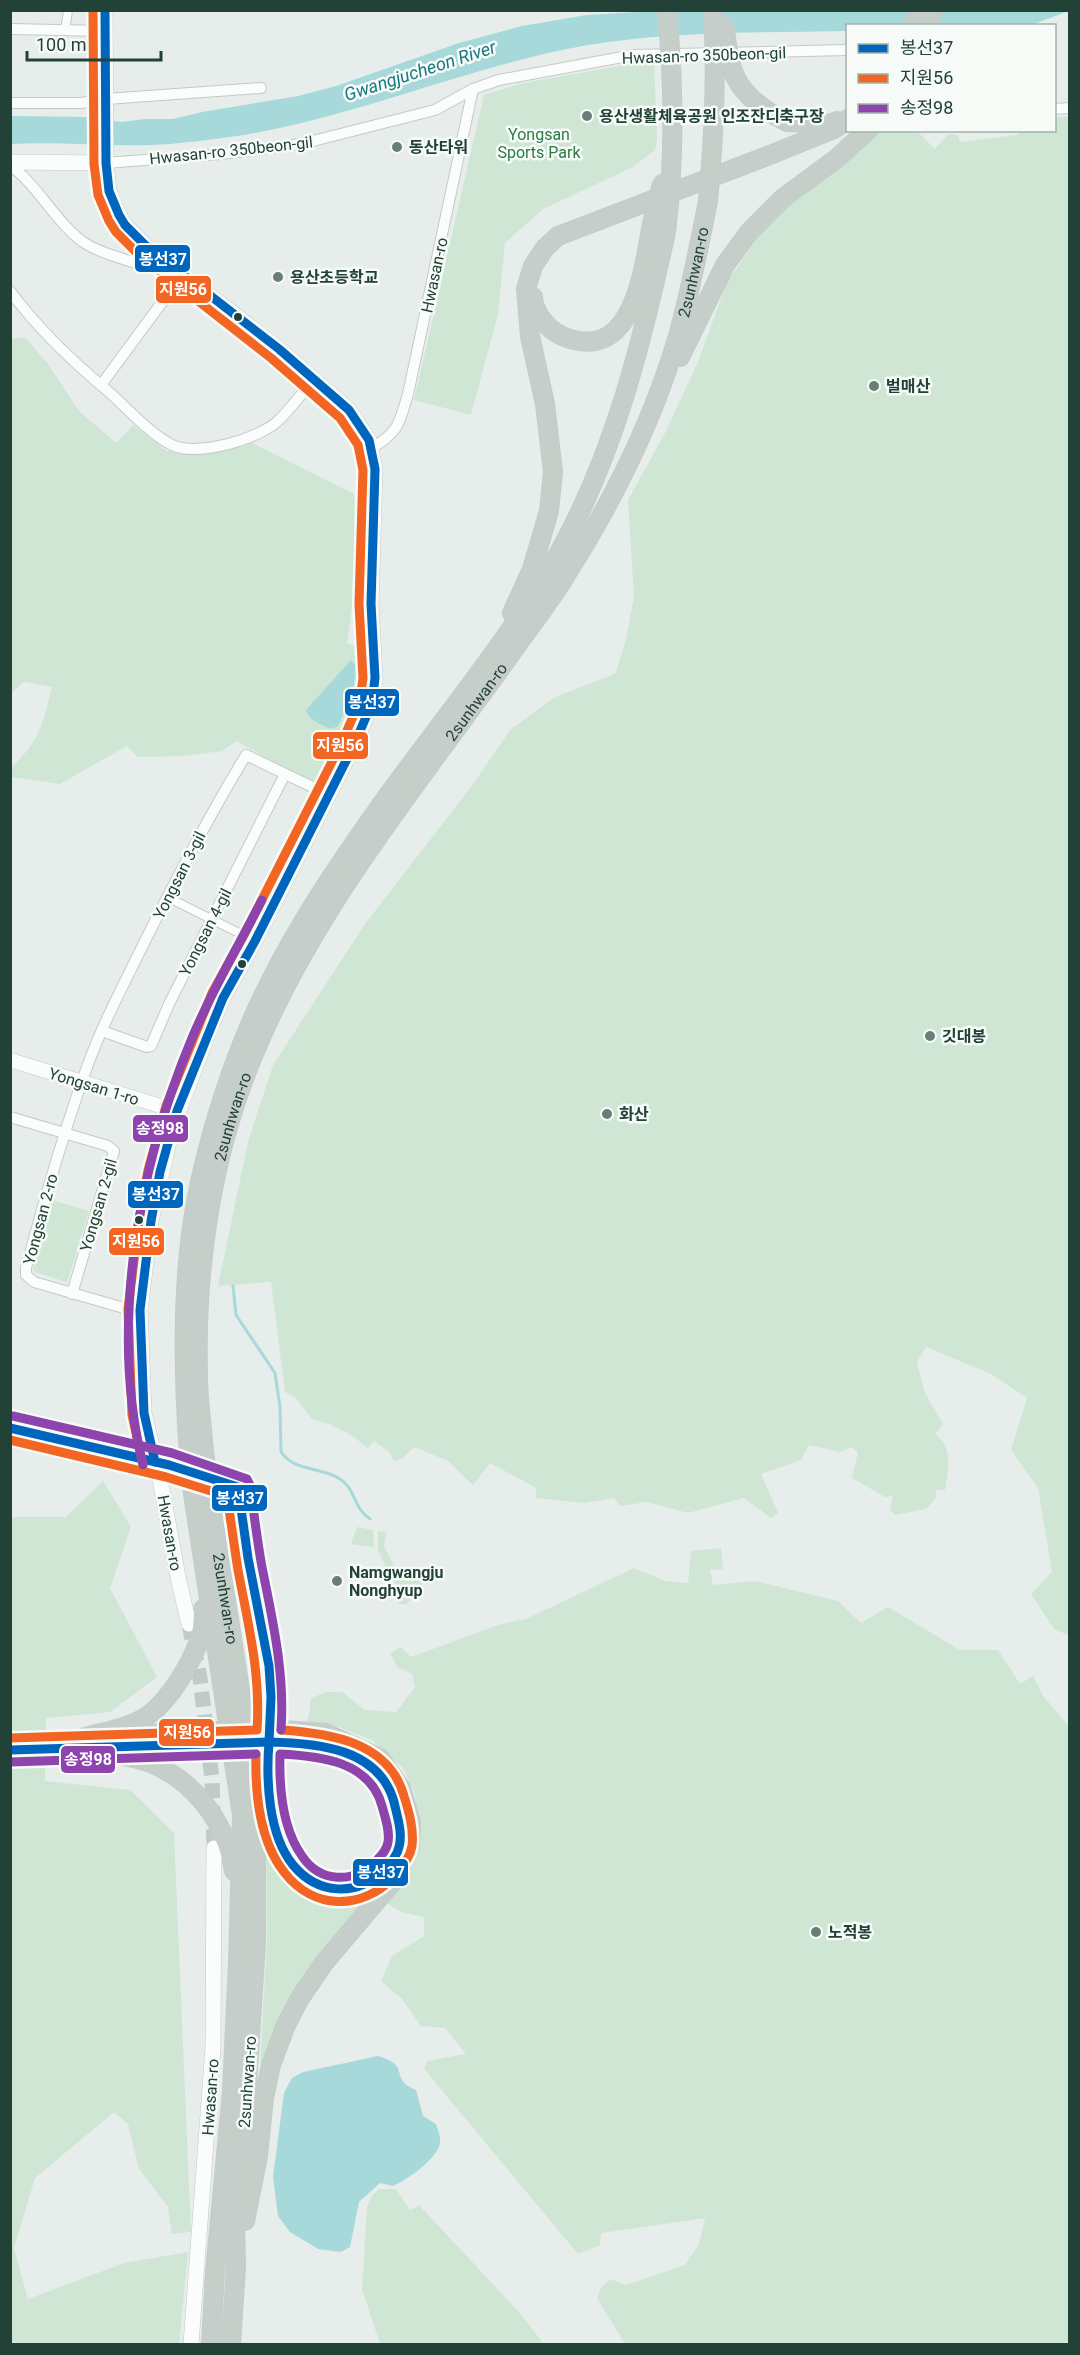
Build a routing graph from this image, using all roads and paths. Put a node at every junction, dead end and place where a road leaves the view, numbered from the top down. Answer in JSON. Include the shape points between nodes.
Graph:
{"nodes":[{"id":1,"x":68,"y":10,"type":"edge"},
{"id":2,"x":105,"y":10,"type":"edge"},
{"id":3,"x":667,"y":10,"type":"edge"},
{"id":4,"x":713,"y":10,"type":"edge"},
{"id":5,"x":723,"y":10,"type":"edge"},
{"id":6,"x":10,"y":30,"type":"edge"},
{"id":7,"x":65,"y":31,"type":"junction"},
{"id":8,"x":106,"y":31,"type":"junction"},
{"id":9,"x":846,"y":50,"type":"edge"},
{"id":10,"x":261,"y":88,"type":"dead end"},
{"id":11,"x":473,"y":89,"type":"junction"},
{"id":12,"x":106,"y":99,"type":"junction"},
{"id":13,"x":10,"y":103,"type":"edge"},
{"id":14,"x":846,"y":119,"type":"edge"},
{"id":15,"x":846,"y":120,"type":"edge"},
{"id":16,"x":846,"y":132,"type":"edge"},
{"id":17,"x":866,"y":132,"type":"edge"},
{"id":18,"x":106,"y":158,"type":"junction"},
{"id":19,"x":10,"y":164,"type":"edge"},
{"id":20,"x":659,"y":228,"type":"junction"},
{"id":21,"x":170,"y":265,"type":"junction"},
{"id":22,"x":183,"y":274,"type":"junction"},
{"id":23,"x":10,"y":291,"type":"edge"},
{"id":24,"x":315,"y":378,"type":"junction"},
{"id":25,"x":101,"y":385,"type":"junction"},
{"id":26,"x":654,"y":406,"type":"junction"},
{"id":27,"x":372,"y":447,"type":"junction"},
{"id":28,"x":503,"y":639,"type":"junction"},
{"id":29,"x":285,"y":774,"type":"junction"},
{"id":30,"x":329,"y":795,"type":"junction"},
{"id":31,"x":166,"y":897,"type":"junction"},
{"id":32,"x":212,"y":919,"type":"junction"},
{"id":33,"x":255,"y":941,"type":"junction"},
{"id":34,"x":102,"y":1031,"type":"junction"},
{"id":35,"x":10,"y":1060,"type":"edge"},
{"id":36,"x":82,"y":1082,"type":"junction"},
{"id":37,"x":177,"y":1111,"type":"junction"},
{"id":38,"x":10,"y":1117,"type":"edge"},
{"id":39,"x":64,"y":1134,"type":"junction"},
{"id":40,"x":72,"y":1294,"type":"junction"},
{"id":41,"x":140,"y":1310,"type":"junction"},
{"id":42,"x":10,"y":1428,"type":"edge"},
{"id":43,"x":196,"y":1453,"type":"junction"},
{"id":44,"x":155,"y":1462,"type":"junction"},
{"id":45,"x":238,"y":1487,"type":"joint"},
{"id":46,"x":200,"y":1489,"type":"junction"},
{"id":47,"x":198,"y":1517,"type":"junction"},
{"id":48,"x":189,"y":1624,"type":"tunnel mouth"},
{"id":49,"x":326,"y":1739,"type":"junction"},
{"id":50,"x":85,"y":1742,"type":"junction"},
{"id":51,"x":40,"y":1744,"type":"tunnel mouth"},
{"id":52,"x":252,"y":1786,"type":"junction"},
{"id":53,"x":214,"y":1848,"type":"tunnel mouth"},
{"id":54,"x":293,"y":1865,"type":"junction"},
{"id":55,"x":236,"y":2267,"type":"junction"},
{"id":56,"x":215,"y":2273,"type":"junction"},
{"id":57,"x":191,"y":2344,"type":"edge"},
{"id":58,"x":211,"y":2344,"type":"edge"},
{"id":59,"x":231,"y":2344,"type":"edge"}],
"edges":[{"from":1,"to":7,"type":"street"},
{"from":2,"to":8,"type":"main road","name":"Hwasan-ro"},
{"from":3,"to":20,"type":"highway","bridge":true,"via":[[673,138]]},
{"from":4,"to":26,"type":"highway","name":"2sunhwan-ro","bridge":true,"via":[[716,65],[708,201],[677,339]]},
{"from":5,"to":14,"type":"highway","bridge":true,"via":[[731,69],[749,99],[787,122],[830,124]]},
{"from":6,"to":7,"type":"street"},
{"from":7,"to":8,"type":"street"},
{"from":8,"to":12,"type":"main road","name":"Hwasan-ro"},
{"from":9,"to":11,"type":"street","name":"Hwasan-ro 350beon-gil","via":[[646,54],[528,74]]},
{"from":10,"to":12,"type":"street"},
{"from":11,"to":18,"type":"street","name":"Hwasan-ro 350beon-gil","via":[[435,110],[301,144],[221,154]]},
{"from":11,"to":27,"type":"street","name":"Hwasan-ro","via":[[408,394],[398,425]]},
{"from":12,"to":13,"type":"street"},
{"from":12,"to":18,"type":"main road","name":"Hwasan-ro"},
{"from":15,"to":28,"type":"highway","via":[[834,129],[770,155],[558,236],[544,248],[526,289],[553,472],[549,511],[532,569]]},
{"from":16,"to":20,"type":"highway","via":[[836,140],[766,169],[561,247],[543,259],[532,290],[534,305],[550,329],[589,342],[611,335],[631,309]]},
{"from":17,"to":26,"type":"highway","via":[[783,198],[750,231],[725,266]]},
{"from":18,"to":19,"type":"main road"},
{"from":18,"to":21,"type":"main road","name":"Hwasan-ro","via":[[109,191],[118,215],[132,233]]},
{"from":19,"to":21,"type":"street","via":[[90,246],[145,266]]},
{"from":20,"to":28,"type":"highway","name":"2sunhwan-ro","via":[[632,372],[599,472],[561,549]]},
{"from":21,"to":22,"type":"main road","name":"Hwasan-ro"},
{"from":22,"to":24,"type":"main road","name":"Hwasan-ro"},
{"from":22,"to":25,"type":"street"},
{"from":23,"to":25,"type":"street","via":[[45,333]]},
{"from":24,"to":25,"type":"street","via":[[271,427],[228,444],[197,448],[178,447],[164,440]]},
{"from":24,"to":27,"type":"main road","name":"Hwasan-ro","via":[[360,423]]},
{"from":26,"to":43,"type":"highway","name":"2sunhwan-ro","via":[[603,514],[565,577],[344,888],[281,992],[254,1052],[216,1174],[204,1244],[198,1308]]},
{"from":27,"to":30,"type":"main road","name":"Hwasan-ro","via":[[375,691],[366,721]]},
{"from":28,"to":43,"type":"highway","name":"2sunhwan-ro","via":[[338,869],[270,981],[246,1035],[212,1137],[189,1249],[184,1367]]},
{"from":29,"to":30,"type":"street","name":"Yongsan 3-gil"},
{"from":29,"to":31,"type":"street","name":"Yongsan 3-gil","via":[[246,755]]},
{"from":29,"to":32,"type":"street","name":"Yongsan 4-gil"},
{"from":30,"to":33,"type":"main road","name":"Hwasan-ro"},
{"from":31,"to":32,"type":"street"},
{"from":31,"to":34,"type":"street","name":"Yongsan 3-gil"},
{"from":32,"to":33,"type":"street"},
{"from":32,"to":34,"type":"street","name":"Yongsan 4-gil","via":[[151,1046]]},
{"from":33,"to":37,"type":"main road","name":"Hwasan-ro","via":[[224,998]]},
{"from":34,"to":36,"type":"street","name":"Yongsan 3-gil"},
{"from":35,"to":36,"type":"street","name":"Yongsan 1-ro"},
{"from":36,"to":37,"type":"street","name":"Yongsan 1-ro"},
{"from":36,"to":39,"type":"street","name":"Yongsan 2-ro"},
{"from":37,"to":41,"type":"main road","name":"Hwasan-ro","via":[[160,1172]]},
{"from":38,"to":39,"type":"street","name":"Yongsan 2-gil"},
{"from":39,"to":40,"type":"street","name":"Yongsan 2-ro","via":[[26,1272],[30,1281]]},
{"from":39,"to":40,"type":"street","name":"Yongsan 2-gil","via":[[114,1151]]},
{"from":40,"to":41,"type":"street","name":"Yongsan 2-ro"},
{"from":41,"to":44,"type":"main road","name":"Hwasan-ro","via":[[144,1413]]},
{"from":42,"to":44,"type":"main road"},
{"from":43,"to":46,"type":"highway","name":"2sunhwan-ro","bridge":true},
{"from":44,"to":45,"type":"street"},
{"from":44,"to":48,"type":"main road","name":"Hwasan-ro"},
{"from":45,"to":54,"type":"highway","via":[[270,1680],[267,1775],[274,1819]]},
{"from":46,"to":47,"type":"highway","name":"2sunhwan-ro"},
{"from":46,"to":52,"type":"highway","name":"2sunhwan-ro","via":[[241,1696]]},
{"from":47,"to":50,"type":"highway","via":[[203,1620],[200,1640],[166,1696],[150,1714]]},
{"from":47,"to":56,"type":"highway","name":"2sunhwan-ro","via":[[242,1815],[232,2091]]},
{"from":49,"to":50,"type":"highway","bridge":true,"via":[[267,1729],[170,1739]]},
{"from":49,"to":54,"type":"highway","via":[[362,1760],[381,1776],[394,1795],[399,1846],[390,1865],[372,1881],[339,1892],[318,1887]]},
{"from":49,"to":55,"type":"highway","via":[[380,1758],[401,1788],[411,1822],[410,1845],[395,1879],[324,1963],[286,2025],[264,2098],[258,2156]]},
{"from":50,"to":51,"type":"highway"},
{"from":50,"to":56,"type":"highway","via":[[148,1762],[188,1786],[214,1815],[231,1857],[235,1921]]},
{"from":52,"to":54,"type":"highway","via":[[279,1848]]},
{"from":52,"to":55,"type":"highway","name":"2sunhwan-ro","via":[[256,1943],[235,2223]]},
{"from":53,"to":57,"type":"main road","name":"Hwasan-ro","via":[[213,2047]]},
{"from":55,"to":59,"type":"highway","name":"2sunhwan-ro"},
{"from":56,"to":58,"type":"highway","name":"2sunhwan-ro"}]}
